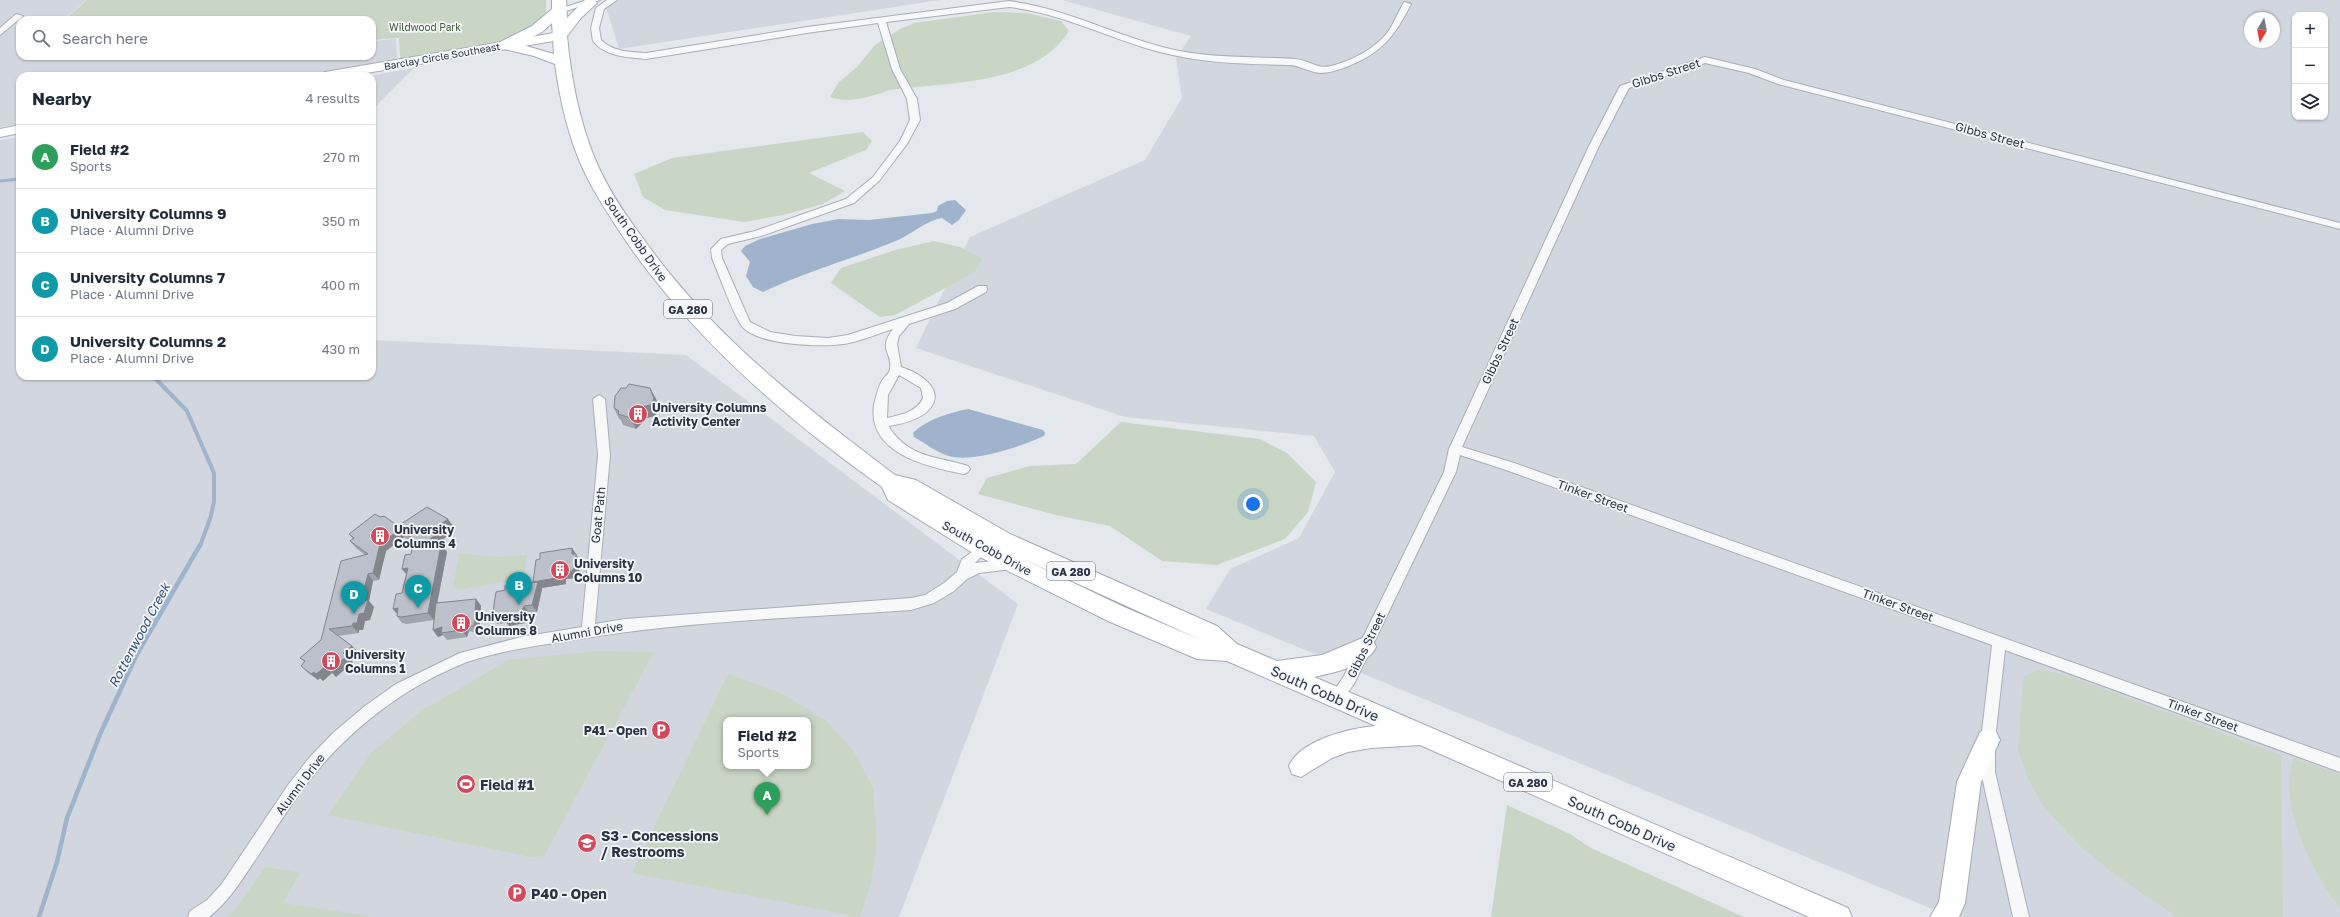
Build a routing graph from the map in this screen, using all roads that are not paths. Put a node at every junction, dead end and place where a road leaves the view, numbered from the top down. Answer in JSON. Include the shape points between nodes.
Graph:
{"nodes":[{"id":1,"x":613,"y":0,"type":"edge"},
{"id":2,"x":589,"y":1,"type":"edge"},
{"id":3,"x":1407,"y":4,"type":"dead end"},
{"id":4,"x":559,"y":5,"type":"edge"},
{"id":5,"x":16,"y":19,"type":"edge"},
{"id":6,"x":882,"y":22,"type":"junction"},
{"id":7,"x":0,"y":32,"type":"edge"},
{"id":8,"x":560,"y":36,"type":"junction"},
{"id":9,"x":506,"y":45,"type":"junction"},
{"id":10,"x":563,"y":62,"type":"junction"},
{"id":11,"x":348,"y":72,"type":"edge"},
{"id":12,"x":16,"y":130,"type":"edge"},
{"id":13,"x":0,"y":132,"type":"edge"},
{"id":14,"x":2340,"y":226,"type":"edge"},
{"id":15,"x":982,"y":289,"type":"dead end"},
{"id":16,"x":906,"y":320,"type":"junction"},
{"id":17,"x":896,"y":370,"type":"junction"},
{"id":18,"x":599,"y":399,"type":"dead end"},
{"id":19,"x":882,"y":423,"type":"junction"},
{"id":20,"x":1455,"y":449,"type":"junction"},
{"id":21,"x":964,"y":469,"type":"dead end"},
{"id":22,"x":890,"y":482,"type":"junction"},
{"id":23,"x":1003,"y":540,"type":"junction"},
{"id":24,"x":983,"y":549,"type":"junction"},
{"id":25,"x":1014,"y":564,"type":"junction"},
{"id":26,"x":962,"y":575,"type":"junction"},
{"id":27,"x":588,"y":631,"type":"junction"},
{"id":28,"x":1999,"y":642,"type":"junction"},
{"id":29,"x":1365,"y":647,"type":"junction"},
{"id":30,"x":1229,"y":651,"type":"junction"},
{"id":31,"x":1274,"y":671,"type":"junction"},
{"id":32,"x":1336,"y":698,"type":"junction"},
{"id":33,"x":1422,"y":736,"type":"junction"},
{"id":34,"x":1988,"y":740,"type":"junction"},
{"id":35,"x":2340,"y":765,"type":"edge"},
{"id":36,"x":1301,"y":766,"type":"dead end"},
{"id":37,"x":196,"y":917,"type":"edge"},
{"id":38,"x":1839,"y":917,"type":"edge"},
{"id":39,"x":1943,"y":917,"type":"edge"},
{"id":40,"x":2022,"y":917,"type":"edge"}],
"edges":[{"from":1,"to":6,"type":"street","via":[[600,8],[595,36],[597,43],[608,50],[630,55],[646,56],[807,30]]},
{"from":2,"to":4,"type":"street"},
{"from":2,"to":8,"type":"main road"},
{"from":3,"to":6,"type":"street","via":[[1398,23],[1386,39],[1364,55],[1323,70],[1297,62],[1222,59],[1161,49],[1023,5],[989,5]]},
{"from":4,"to":8,"type":"main road","name":"South Cobb Drive","number":"GA 280"},
{"from":4,"to":9,"type":"main road","via":[[532,32]]},
{"from":5,"to":7,"type":"street"},
{"from":6,"to":16,"type":"street","via":[[896,69],[912,99],[915,120],[904,142],[876,179],[850,201],[757,234],[725,241],[716,249],[717,258],[740,315],[746,324],[768,336],[828,342],[849,339]]},
{"from":8,"to":9,"type":"street","name":"Barclay Circle Southeast"},
{"from":8,"to":10,"type":"main road","name":"South Cobb Drive","number":"GA 280"},
{"from":9,"to":10,"type":"main road"},
{"from":9,"to":11,"type":"street","name":"Barclay Circle Southeast"},
{"from":10,"to":22,"type":"main road","name":"South Cobb Drive","number":"GA 280","via":[[573,116],[586,158],[606,196],[652,264],[702,324],[747,368],[799,414]]},
{"from":12,"to":13,"type":"street"},
{"from":14,"to":20,"type":"street","name":"Gibbs Street","via":[[1781,82],[1752,71],[1705,60],[1625,86],[1594,146]]},
{"from":15,"to":16,"type":"street","via":[[951,306]]},
{"from":16,"to":17,"type":"street","via":[[892,335],[891,350]]},
{"from":17,"to":19,"type":"street","via":[[883,388],[879,401],[878,411]]},
{"from":17,"to":19,"type":"street","via":[[920,380],[928,389],[929,403],[925,408],[903,418]]},
{"from":18,"to":27,"type":"street","name":"Goat Path","via":[[604,455]]},
{"from":19,"to":21,"type":"street","via":[[895,445],[916,457]]},
{"from":20,"to":28,"type":"street","name":"Tinker Street","via":[[1510,466]]},
{"from":20,"to":29,"type":"street","name":"Gibbs Street","via":[[1450,472]]},
{"from":22,"to":23,"type":"main road","name":"South Cobb Drive","number":"GA 280","via":[[908,486]]},
{"from":22,"to":24,"type":"main road","name":"South Cobb Drive","via":[[895,494]]},
{"from":23,"to":24,"type":"main road"},
{"from":23,"to":30,"type":"main road","name":"South Cobb Drive","number":"GA 280","via":[[1209,633]]},
{"from":24,"to":25,"type":"main road","name":"South Cobb Drive"},
{"from":24,"to":26,"type":"street","name":"Alumni Drive","via":[[967,563]]},
{"from":25,"to":26,"type":"street","name":"Alumni Drive","via":[[977,568]]},
{"from":25,"to":30,"type":"main road","name":"South Cobb Drive","via":[[1197,650]]},
{"from":26,"to":27,"type":"street","name":"Alumni Drive","via":[[936,595],[920,602],[900,606],[640,624]]},
{"from":27,"to":37,"type":"street","name":"Alumni Drive","via":[[521,643],[465,657],[416,680],[387,698],[338,738],[314,763],[226,890]]},
{"from":28,"to":34,"type":"street"},
{"from":28,"to":35,"type":"street","name":"Tinker Street"},
{"from":29,"to":31,"type":"main road","via":[[1350,657],[1325,666]]},
{"from":29,"to":32,"type":"street","name":"Gibbs Street","via":[[1349,680]]},
{"from":30,"to":31,"type":"main road","name":"South Cobb Drive","number":"GA 280"},
{"from":31,"to":32,"type":"main road","name":"South Cobb Drive","number":"GA 280"},
{"from":32,"to":33,"type":"main road","name":"South Cobb Drive","number":"GA 280"},
{"from":33,"to":36,"type":"main road","via":[[1376,736],[1352,740],[1328,749]]},
{"from":33,"to":38,"type":"main road","name":"South Cobb Drive","number":"GA 280"},
{"from":34,"to":39,"type":"main road","via":[[1969,782],[1952,903]]},
{"from":34,"to":40,"type":"street","via":[[1991,790]]}]}
